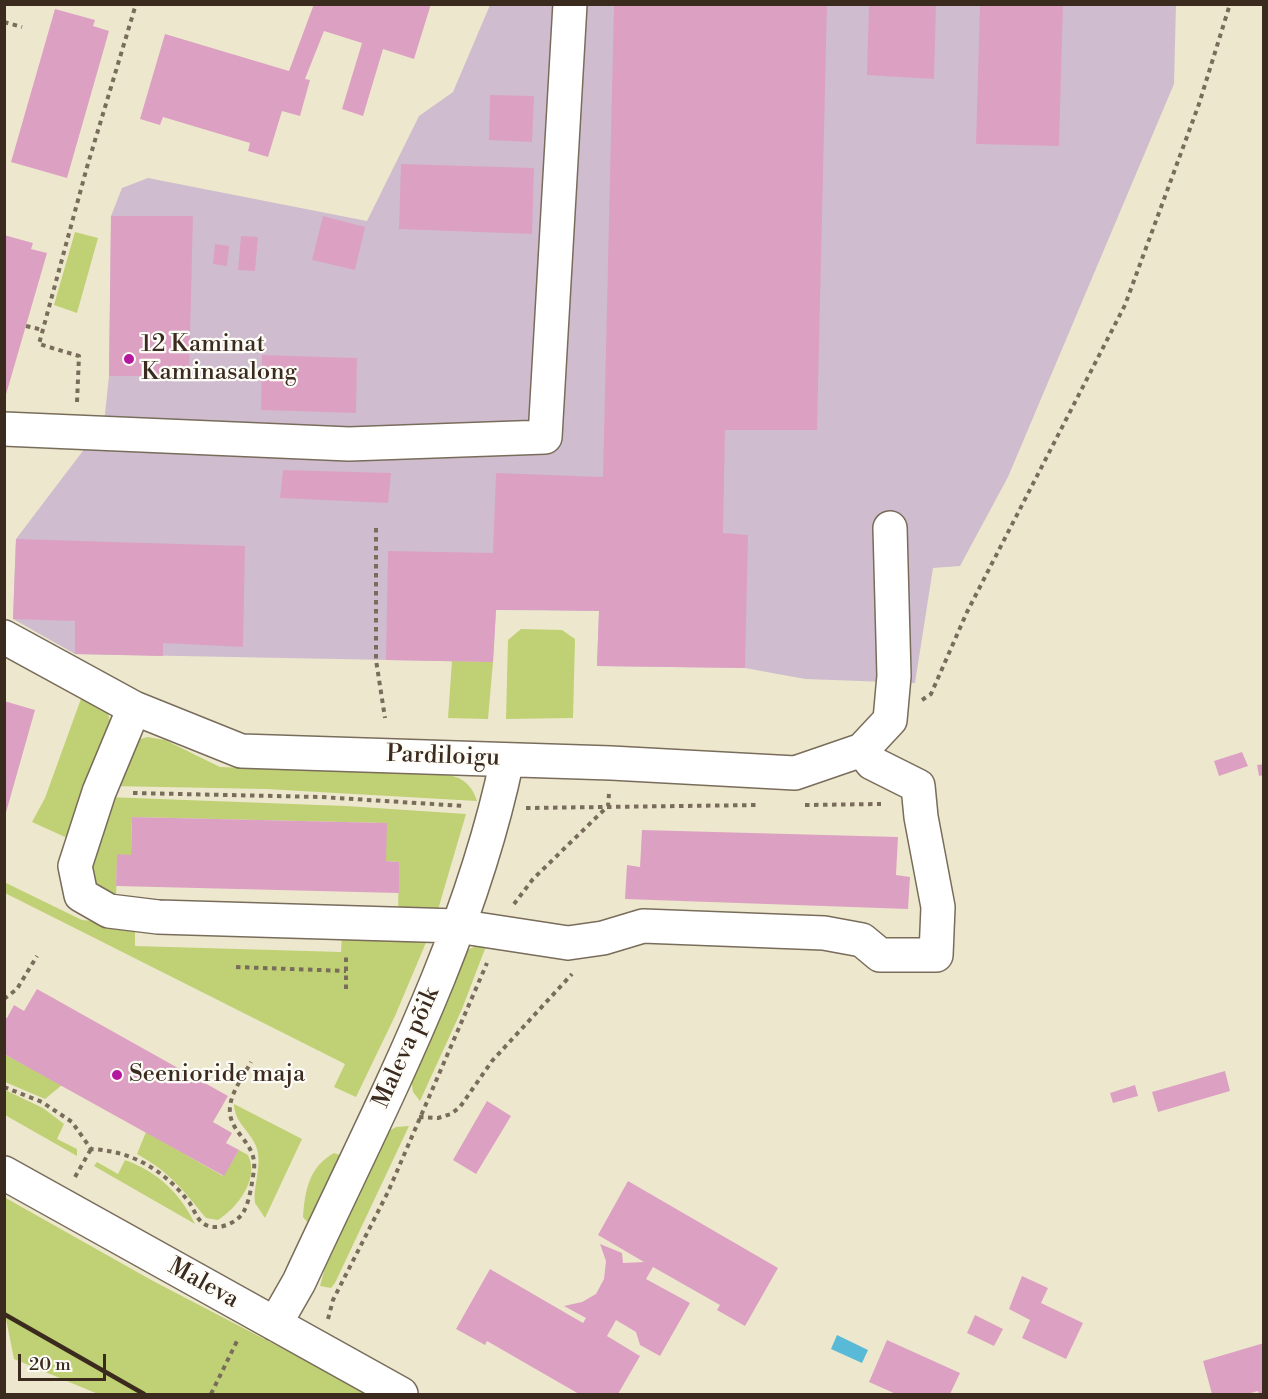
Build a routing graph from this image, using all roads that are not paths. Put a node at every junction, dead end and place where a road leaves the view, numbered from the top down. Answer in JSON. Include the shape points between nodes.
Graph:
{"nodes":[{"id":1,"x":570,"y":4,"type":"edge"},
{"id":2,"x":4,"y":429,"type":"edge"},
{"id":3,"x":890,"y":528,"type":"dead end"},
{"id":4,"x":4,"y":637,"type":"edge"},
{"id":5,"x":134,"y":708,"type":"junction"},
{"id":6,"x":862,"y":750,"type":"junction"},
{"id":7,"x":507,"y":760,"type":"junction"},
{"id":8,"x":458,"y":926,"type":"junction"},
{"id":9,"x":4,"y":1173,"type":"edge"},
{"id":10,"x":263,"y":1317,"type":"junction"},
{"id":11,"x":401,"y":1395,"type":"edge"}],
"edges":[{"from":1,"to":2,"type":"street","via":[[545,437],[349,444]]},
{"from":3,"to":6,"type":"street","name":"Pardiloigu","via":[[894,676],[890,720]]},
{"from":4,"to":5,"type":"street","name":"Pardiloigu"},
{"from":5,"to":7,"type":"street","name":"Pardiloigu","via":[[241,751]]},
{"from":5,"to":8,"type":"street","via":[[99,792],[75,866],[81,895],[109,911],[158,917]]},
{"from":6,"to":7,"type":"street","name":"Pardiloigu","via":[[795,773]]},
{"from":6,"to":8,"type":"street","via":[[872,763],[918,786],[938,907],[936,955],[880,955],[862,940],[824,933],[643,926],[568,943]]},
{"from":7,"to":8,"type":"street","name":"Maleva põik","via":[[497,808]]},
{"from":8,"to":10,"type":"street","name":"Maleva põik","via":[[433,992],[299,1282]]},
{"from":9,"to":10,"type":"street","name":"Maleva"},
{"from":10,"to":11,"type":"street","name":"Maleva"}]}
